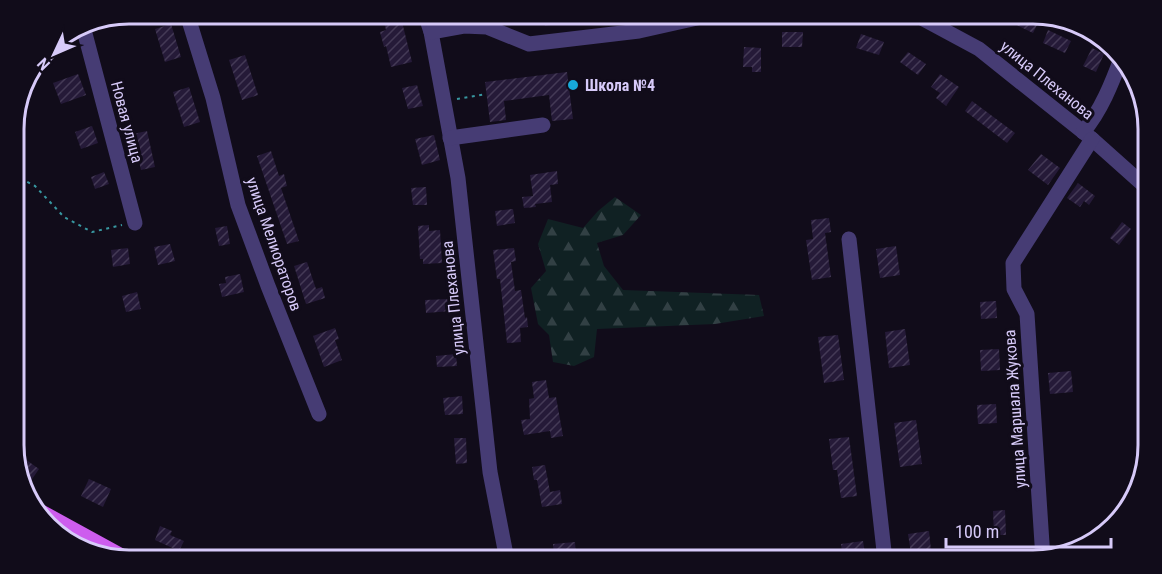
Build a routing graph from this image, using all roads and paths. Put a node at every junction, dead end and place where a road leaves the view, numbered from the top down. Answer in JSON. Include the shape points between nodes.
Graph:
{"nodes":[{"id":1,"x":190,"y":24,"type":"edge"},
{"id":2,"x":428,"y":24,"type":"edge"},
{"id":3,"x":670,"y":24,"type":"edge"},
{"id":4,"x":933,"y":24,"type":"edge"},
{"id":5,"x":431,"y":32,"type":"junction"},
{"id":6,"x":85,"y":34,"type":"edge"},
{"id":7,"x":1118,"y":68,"type":"edge"},
{"id":8,"x":486,"y":94,"type":"dead end"},
{"id":9,"x":443,"y":102,"type":"junction"},
{"id":10,"x":543,"y":125,"type":"dead end"},
{"id":11,"x":1087,"y":136,"type":"junction"},
{"id":12,"x":450,"y":138,"type":"junction"},
{"id":13,"x":24,"y":180,"type":"edge"},
{"id":14,"x":1138,"y":180,"type":"edge"},
{"id":15,"x":135,"y":223,"type":"joint"},
{"id":16,"x":849,"y":239,"type":"dead end"},
{"id":17,"x":319,"y":414,"type":"dead end"},
{"id":18,"x":57,"y":521,"type":"edge"},
{"id":19,"x":102,"y":546,"type":"edge"},
{"id":20,"x":505,"y":550,"type":"edge"},
{"id":21,"x":884,"y":550,"type":"edge"},
{"id":22,"x":1042,"y":550,"type":"edge"}],
"edges":[{"from":1,"to":17,"type":"street","name":"улица Мелиораторов","via":[[213,98],[238,205]]},
{"from":2,"to":5,"type":"street","name":"улица Плеханова"},
{"from":3,"to":5,"type":"street","via":[[529,44],[487,27],[464,26]]},
{"from":4,"to":11,"type":"street","name":"улица Плеханова","via":[[979,49]]},
{"from":5,"to":9,"type":"street","name":"улица Плеханова"},
{"from":6,"to":15,"type":"street","name":"Новая улица"},
{"from":7,"to":11,"type":"street","name":"улица Маршала Жукова"},
{"from":8,"to":9,"type":"path"},
{"from":9,"to":12,"type":"street","name":"улица Плеханова"},
{"from":10,"to":12,"type":"street"},
{"from":11,"to":14,"type":"street","name":"улица Плеханова"},
{"from":11,"to":22,"type":"street","name":"улица Маршала Жукова","via":[[1013,263],[1014,289],[1027,314]]},
{"from":12,"to":20,"type":"street","name":"улица Плеханова","via":[[458,178],[490,472]]},
{"from":13,"to":15,"type":"path","via":[[35,186],[64,217],[92,232]]},
{"from":16,"to":21,"type":"street"},
{"from":18,"to":19,"type":"main road"}]}
